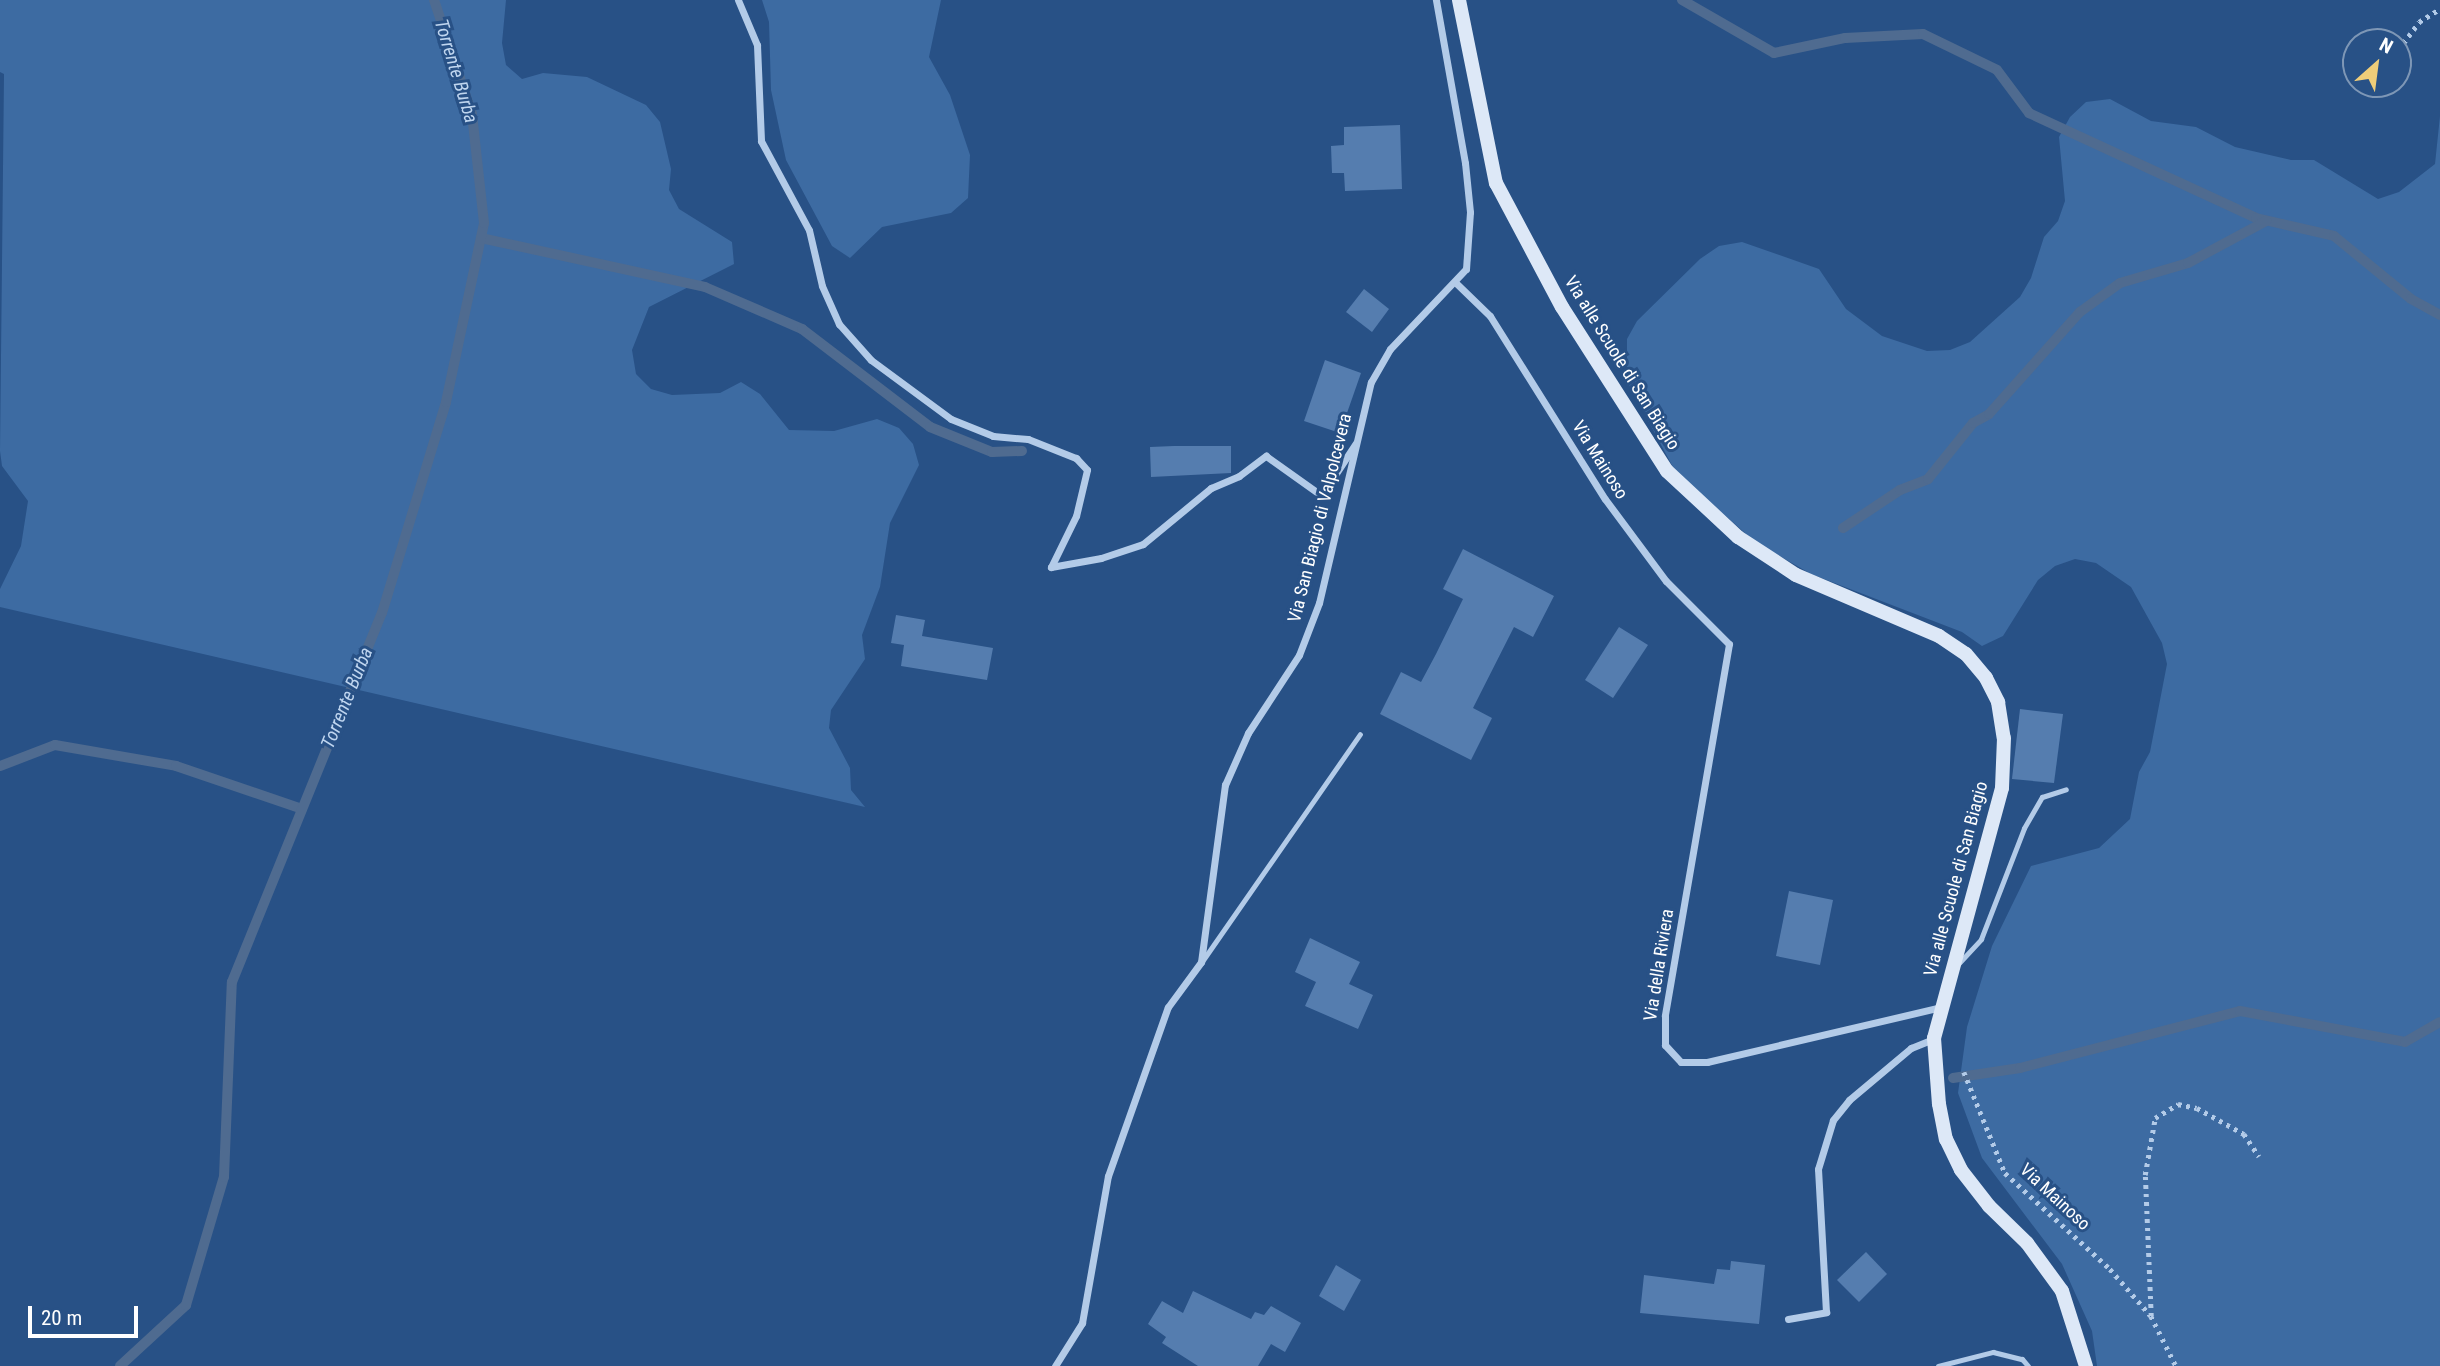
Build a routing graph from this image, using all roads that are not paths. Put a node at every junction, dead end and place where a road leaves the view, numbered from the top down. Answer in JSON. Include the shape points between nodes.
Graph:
{"nodes":[{"id":1,"x":738,"y":0,"type":"edge"},
{"id":2,"x":1436,"y":0,"type":"edge"},
{"id":3,"x":1459,"y":0,"type":"edge"},
{"id":4,"x":1457,"y":284,"type":"junction"},
{"id":5,"x":1356,"y":443,"type":"junction"},
{"id":6,"x":1730,"y":644,"type":"joint"},
{"id":7,"x":1360,"y":734,"type":"dead end"},
{"id":8,"x":2066,"y":789,"type":"dead end"},
{"id":9,"x":1201,"y":962,"type":"junction"},
{"id":10,"x":1951,"y":971,"type":"junction"},
{"id":11,"x":1942,"y":1007,"type":"junction"},
{"id":12,"x":1934,"y":1038,"type":"junction"},
{"id":13,"x":1788,"y":1319,"type":"dead end"},
{"id":14,"x":1055,"y":1366,"type":"edge"},
{"id":15,"x":1938,"y":1366,"type":"edge"},
{"id":16,"x":2028,"y":1366,"type":"edge"},
{"id":17,"x":2086,"y":1366,"type":"edge"}],
"edges":[{"from":1,"to":5,"type":"street","via":[[757,45],[761,141],[809,230],[822,286],[839,324],[871,360],[951,419],[993,436],[1028,439],[1076,458],[1087,470],[1076,516],[1051,567],[1143,544],[1211,488],[1239,476],[1266,456],[1318,493],[1325,490]]},
{"from":2,"to":4,"type":"street","via":[[1458,109],[1470,212],[1470,250]]},
{"from":3,"to":10,"type":"street","name":"Via alle Scuole di San Biagio","via":[[1496,183],[1562,307],[1667,471],[1738,537],[1772,560],[1796,575],[1939,636],[1966,654],[1986,678],[1998,702],[2004,738],[2002,788]]},
{"from":4,"to":5,"type":"street","name":"Via San Biagio di Valpolcevera","via":[[1430,304],[1390,349],[1371,382]]},
{"from":4,"to":6,"type":"street","name":"Via Mainoso","via":[[1497,327],[1605,499],[1651,560]]},
{"from":5,"to":9,"type":"street","name":"Via San Biagio di Valpolcevera","via":[[1319,603],[1304,642],[1248,733],[1225,785]]},
{"from":6,"to":11,"type":"street","name":"Via della Riviera","via":[[1665,1016],[1665,1045],[1681,1062],[1707,1062]]},
{"from":7,"to":9,"type":"lane"},
{"from":8,"to":10,"type":"lane","via":[[2042,797],[2024,828],[1981,939]]},
{"from":9,"to":14,"type":"street","name":"Via San Biagio di Valpolcevera","via":[[1164,1020],[1108,1176],[1082,1323]]},
{"from":10,"to":11,"type":"street","name":"Via alle Scuole di San Biagio"},
{"from":11,"to":12,"type":"street","name":"Via alle Scuole di San Biagio"},
{"from":12,"to":13,"type":"street","via":[[1911,1048],[1849,1100],[1833,1120],[1818,1169],[1826,1312]]},
{"from":12,"to":17,"type":"street","name":"Via alle Scuole di San Biagio","via":[[1946,1139],[1961,1170],[2027,1243],[2062,1291]]},
{"from":15,"to":16,"type":"lane","via":[[1993,1352],[2022,1359]]}]}
